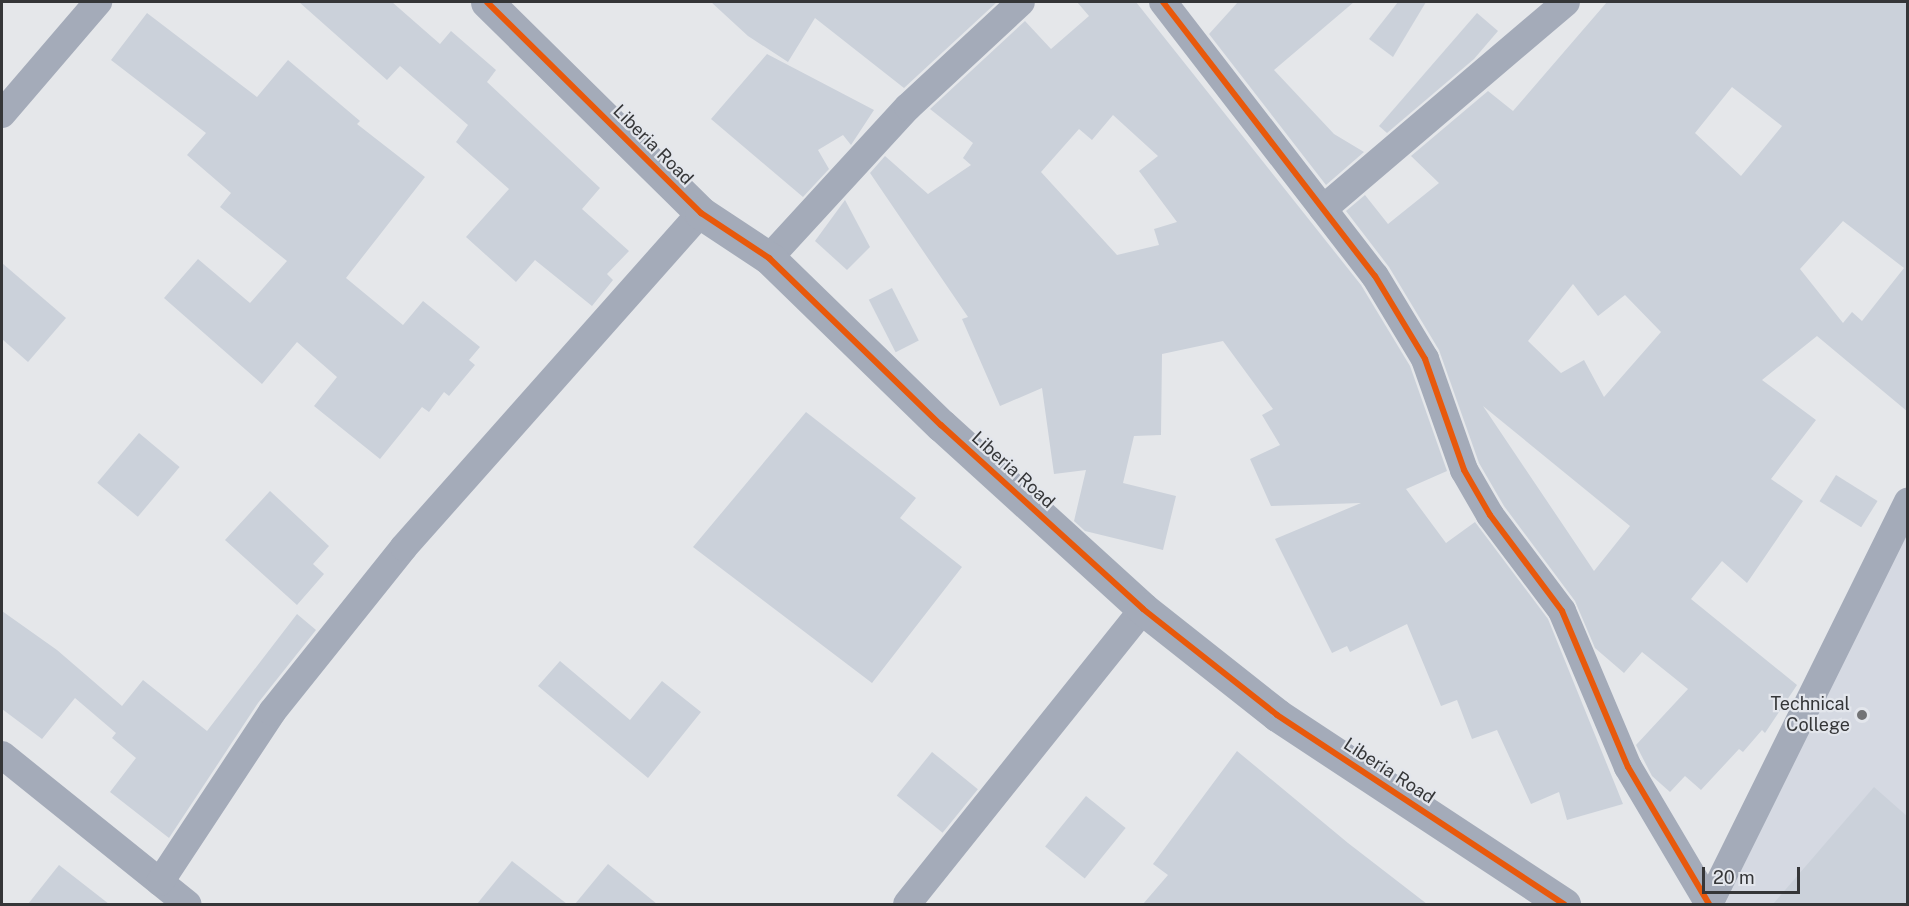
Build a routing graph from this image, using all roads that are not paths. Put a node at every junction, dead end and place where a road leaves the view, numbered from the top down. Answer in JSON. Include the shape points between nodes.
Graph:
{"nodes":[{"id":1,"x":98,"y":2,"type":"edge"},
{"id":2,"x":487,"y":2,"type":"edge"},
{"id":3,"x":1021,"y":2,"type":"edge"},
{"id":4,"x":1163,"y":2,"type":"edge"},
{"id":5,"x":1566,"y":2,"type":"edge"},
{"id":6,"x":2,"y":114,"type":"edge"},
{"id":7,"x":1323,"y":209,"type":"junction"},
{"id":8,"x":701,"y":213,"type":"junction"},
{"id":9,"x":769,"y":258,"type":"junction"},
{"id":10,"x":1908,"y":501,"type":"edge"},
{"id":11,"x":1143,"y":609,"type":"junction"},
{"id":12,"x":2,"y":755,"type":"edge"},
{"id":13,"x":160,"y":882,"type":"junction"},
{"id":14,"x":187,"y":904,"type":"edge"},
{"id":15,"x":907,"y":904,"type":"edge"},
{"id":16,"x":1564,"y":904,"type":"edge"},
{"id":17,"x":1709,"y":904,"type":"edge"}],
"edges":[{"from":1,"to":6,"type":"street"},
{"from":2,"to":8,"type":"street","name":"Liberia Road"},
{"from":3,"to":9,"type":"street","via":[[908,108]]},
{"from":4,"to":7,"type":"street"},
{"from":5,"to":7,"type":"street"},
{"from":7,"to":17,"type":"street","via":[[1375,276],[1425,359],[1464,470],[1490,515],[1562,611],[1628,767]]},
{"from":8,"to":9,"type":"street","name":"Liberia Road"},
{"from":8,"to":13,"type":"street","via":[[404,547],[272,712]]},
{"from":9,"to":11,"type":"street","name":"Liberia Road","via":[[941,425]]},
{"from":10,"to":17,"type":"street"},
{"from":11,"to":15,"type":"street"},
{"from":11,"to":16,"type":"street","name":"Liberia Road","via":[[1277,715]]},
{"from":12,"to":13,"type":"street"},
{"from":13,"to":14,"type":"street"}]}
